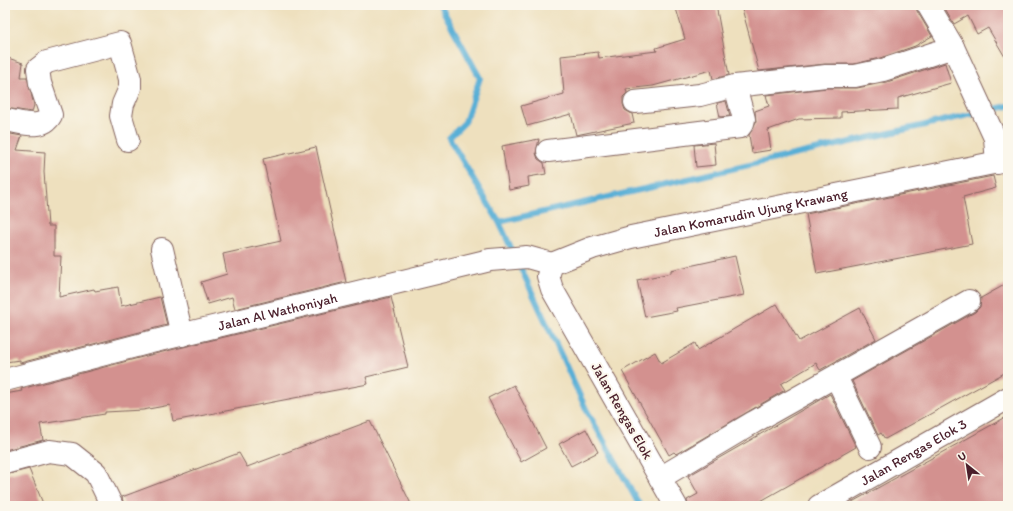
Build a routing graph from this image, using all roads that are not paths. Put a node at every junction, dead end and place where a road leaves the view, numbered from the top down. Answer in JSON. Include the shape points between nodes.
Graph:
{"nodes":[{"id":1,"x":928,"y":5,"type":"edge"},
{"id":2,"x":953,"y":46,"type":"junction"},
{"id":3,"x":735,"y":86,"type":"junction"},
{"id":4,"x":635,"y":102,"type":"dead end"},
{"id":5,"x":5,"y":120,"type":"edge"},
{"id":6,"x":128,"y":140,"type":"dead end"},
{"id":7,"x":548,"y":151,"type":"dead end"},
{"id":8,"x":1003,"y":161,"type":"edge"},
{"id":9,"x":162,"y":249,"type":"dead end"},
{"id":10,"x":552,"y":264,"type":"junction"},
{"id":11,"x":969,"y":301,"type":"dead end"},
{"id":12,"x":182,"y":335,"type":"junction"},
{"id":13,"x":836,"y":377,"type":"junction"},
{"id":14,"x":5,"y":380,"type":"edge"},
{"id":15,"x":1008,"y":398,"type":"edge"},
{"id":16,"x":870,"y":447,"type":"dead end"},
{"id":17,"x":5,"y":463,"type":"edge"},
{"id":18,"x":660,"y":478,"type":"junction"},
{"id":19,"x":830,"y":503,"type":"edge"},
{"id":20,"x":112,"y":506,"type":"edge"},
{"id":21,"x":676,"y":506,"type":"edge"}],
"edges":[{"from":1,"to":2,"type":"street"},
{"from":2,"to":3,"type":"street","via":[[883,70],[855,76],[826,76]]},
{"from":2,"to":8,"type":"street"},
{"from":3,"to":4,"type":"street","via":[[700,95]]},
{"from":3,"to":7,"type":"street","via":[[744,119],[740,127]]},
{"from":5,"to":6,"type":"street","via":[[39,125],[47,121],[51,115],[38,69],[47,62],[120,43],[130,79],[130,88],[121,116]]},
{"from":8,"to":10,"type":"street","name":"Jalan Komarudin Ujung Krawang","via":[[631,237],[592,248]]},
{"from":9,"to":12,"type":"street"},
{"from":10,"to":12,"type":"street","name":"Jalan Al Wathoniyah","via":[[527,257],[490,260]]},
{"from":10,"to":18,"type":"street","name":"Jalan Rengas Elok","via":[[549,282]]},
{"from":11,"to":13,"type":"street"},
{"from":12,"to":14,"type":"street","name":"Jalan Al Wathoniyah"},
{"from":13,"to":16,"type":"street"},
{"from":13,"to":18,"type":"street"},
{"from":15,"to":19,"type":"street","name":"Jalan Rengas Elok 3"},
{"from":17,"to":20,"type":"street","via":[[49,450],[72,454],[96,472]]},
{"from":18,"to":21,"type":"street","name":"Jalan Rengas Elok"}]}
